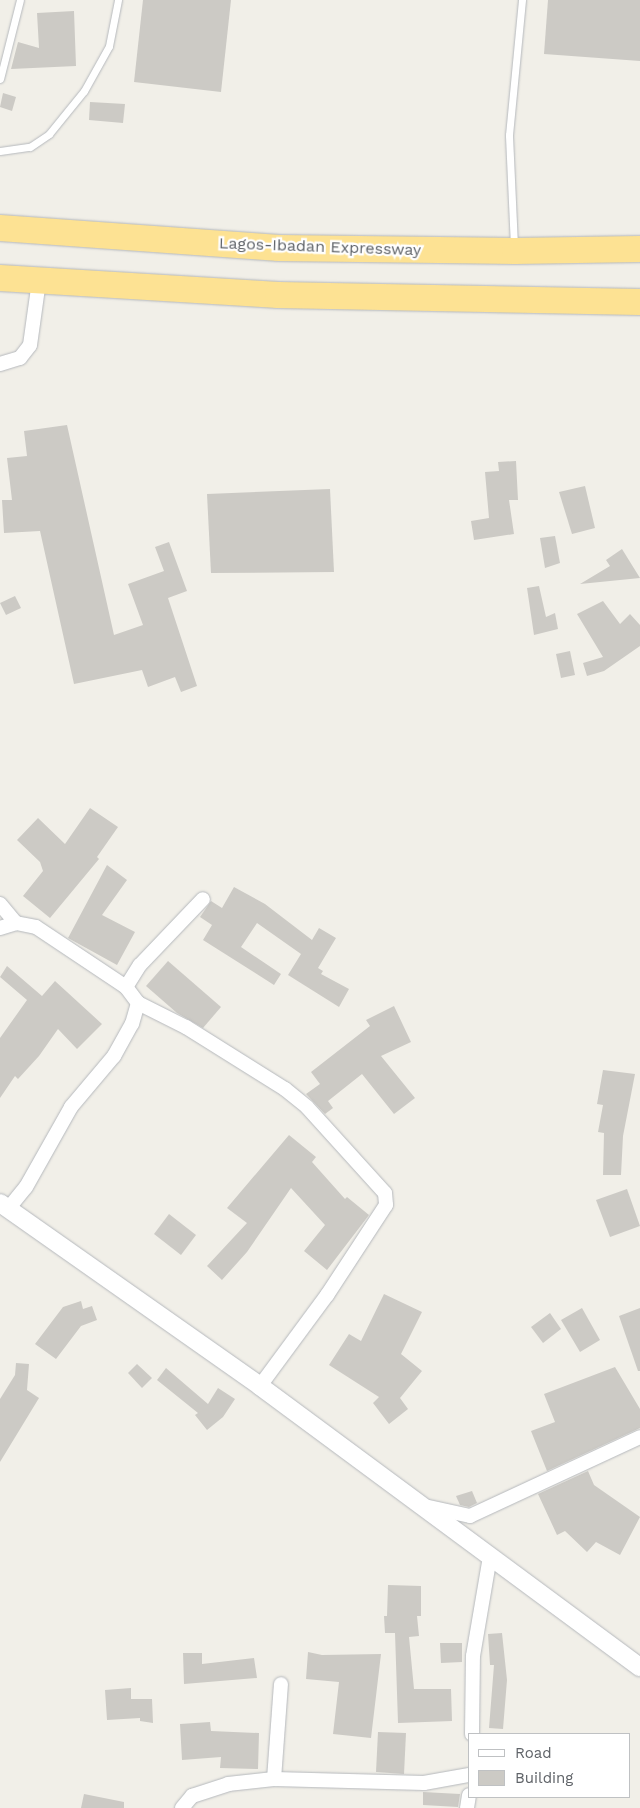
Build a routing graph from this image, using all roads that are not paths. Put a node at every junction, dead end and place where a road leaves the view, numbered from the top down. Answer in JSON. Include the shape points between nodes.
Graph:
{"nodes":[{"id":1,"x":20,"y":0,"type":"edge"},
{"id":2,"x":118,"y":0,"type":"edge"},
{"id":3,"x":522,"y":0,"type":"edge"},
{"id":4,"x":0,"y":80,"type":"edge"},
{"id":5,"x":0,"y":151,"type":"edge"},
{"id":6,"x":0,"y":228,"type":"edge"},
{"id":7,"x":640,"y":249,"type":"edge"},
{"id":8,"x":515,"y":251,"type":"junction"},
{"id":9,"x":0,"y":278,"type":"edge"},
{"id":10,"x":39,"y":281,"type":"junction"},
{"id":11,"x":640,"y":302,"type":"edge"},
{"id":12,"x":0,"y":364,"type":"edge"},
{"id":13,"x":203,"y":899,"type":"dead end"},
{"id":14,"x":0,"y":904,"type":"edge"},
{"id":15,"x":16,"y":923,"type":"junction"},
{"id":16,"x":0,"y":928,"type":"edge"},
{"id":17,"x":126,"y":986,"type":"junction"},
{"id":18,"x":138,"y":1003,"type":"junction"},
{"id":19,"x":4,"y":1206,"type":"edge"},
{"id":20,"x":260,"y":1386,"type":"junction"},
{"id":21,"x":640,"y":1437,"type":"edge"},
{"id":22,"x":422,"y":1505,"type":"junction"},
{"id":23,"x":490,"y":1556,"type":"junction"},
{"id":24,"x":640,"y":1667,"type":"edge"},
{"id":25,"x":281,"y":1684,"type":"dead end"},
{"id":26,"x":472,"y":1733,"type":"edge"},
{"id":27,"x":468,"y":1775,"type":"edge"},
{"id":28,"x":274,"y":1779,"type":"junction"},
{"id":29,"x":182,"y":1808,"type":"edge"}],
"edges":[{"from":1,"to":4,"type":"lane"},
{"from":2,"to":5,"type":"lane","via":[[109,46],[84,91],[49,134],[30,147]]},
{"from":3,"to":8,"type":"lane","via":[[508,135]]},
{"from":6,"to":8,"type":"highway","name":"Lagos-Ibadan Expressway","via":[[279,248]]},
{"from":7,"to":8,"type":"highway","name":"Lagos-Ibadan Expressway"},
{"from":9,"to":10,"type":"highway"},
{"from":10,"to":11,"type":"highway","via":[[278,295]]},
{"from":10,"to":12,"type":"street","via":[[30,345],[20,358]]},
{"from":13,"to":17,"type":"street","via":[[140,965]]},
{"from":14,"to":15,"type":"street"},
{"from":15,"to":16,"type":"street"},
{"from":15,"to":17,"type":"street","via":[[36,927]]},
{"from":17,"to":18,"type":"street"},
{"from":18,"to":19,"type":"street","via":[[132,1024],[114,1056],[71,1108],[26,1187]]},
{"from":18,"to":20,"type":"street","via":[[186,1027],[286,1089],[307,1107],[384,1193],[386,1205]]},
{"from":19,"to":20,"type":"street"},
{"from":20,"to":22,"type":"street"},
{"from":21,"to":22,"type":"street","via":[[470,1516],[444,1513]]},
{"from":22,"to":23,"type":"street"},
{"from":23,"to":24,"type":"street"},
{"from":23,"to":26,"type":"street","via":[[473,1656]]},
{"from":25,"to":28,"type":"street"},
{"from":27,"to":28,"type":"street","via":[[424,1783]]},
{"from":28,"to":29,"type":"street","via":[[228,1784],[192,1796]]}]}
